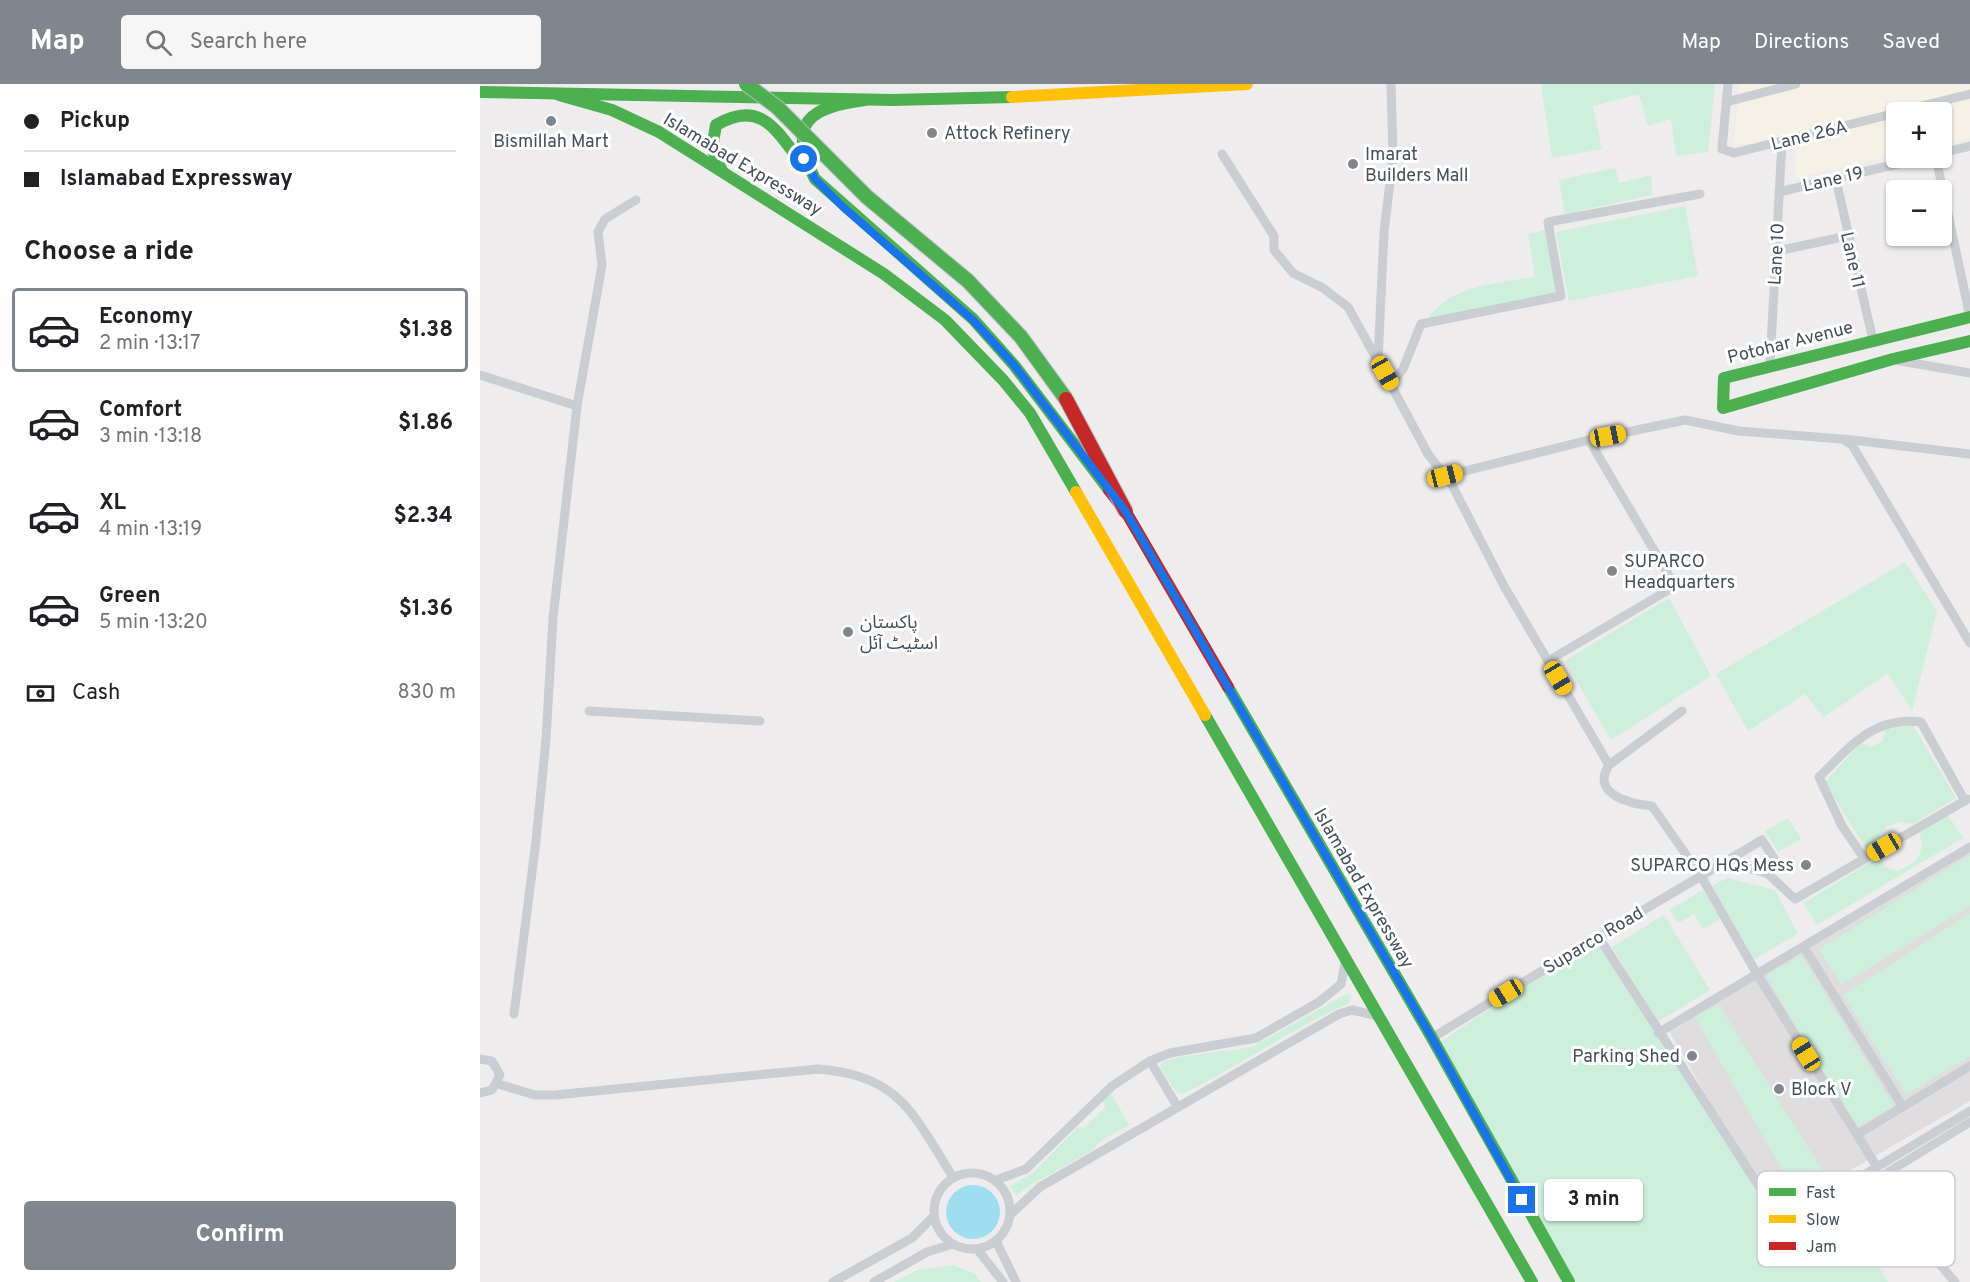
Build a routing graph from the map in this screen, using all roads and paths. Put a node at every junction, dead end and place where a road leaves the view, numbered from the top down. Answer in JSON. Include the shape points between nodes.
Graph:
{"nodes":[{"id":1,"x":746,"y":84,"type":"edge"},
{"id":2,"x":1246,"y":84,"type":"edge"},
{"id":3,"x":1391,"y":84,"type":"edge"},
{"id":4,"x":1728,"y":84,"type":"edge"},
{"id":5,"x":1796,"y":84,"type":"edge"},
{"id":6,"x":480,"y":92,"type":"edge"},
{"id":7,"x":1970,"y":94,"type":"edge"},
{"id":8,"x":558,"y":95,"type":"junction"},
{"id":9,"x":865,"y":99,"type":"junction"},
{"id":10,"x":1726,"y":102,"type":"junction"},
{"id":11,"x":1939,"y":102,"type":"edge"},
{"id":12,"x":1886,"y":116,"type":"edge"},
{"id":13,"x":1782,"y":142,"type":"junction"},
{"id":14,"x":1970,"y":146,"type":"edge"},
{"id":15,"x":1952,"y":150,"type":"edge"},
{"id":16,"x":1222,"y":154,"type":"dead end"},
{"id":17,"x":1886,"y":167,"type":"edge"},
{"id":18,"x":1938,"y":168,"type":"edge"},
{"id":19,"x":722,"y":172,"type":"junction"},
{"id":20,"x":815,"y":179,"type":"junction"},
{"id":21,"x":1836,"y":180,"type":"junction"},
{"id":22,"x":1779,"y":192,"type":"junction"},
{"id":23,"x":1700,"y":194,"type":"dead end"},
{"id":24,"x":636,"y":200,"type":"dead end"},
{"id":25,"x":1847,"y":236,"type":"junction"},
{"id":26,"x":1777,"y":251,"type":"junction"},
{"id":27,"x":1970,"y":317,"type":"edge"},
{"id":28,"x":1873,"y":340,"type":"junction"},
{"id":29,"x":1970,"y":340,"type":"edge"},
{"id":30,"x":1893,"y":359,"type":"junction"},
{"id":31,"x":1378,"y":362,"type":"junction"},
{"id":32,"x":1770,"y":365,"type":"junction"},
{"id":33,"x":1970,"y":373,"type":"edge"},
{"id":34,"x":480,"y":375,"type":"edge"},
{"id":35,"x":1391,"y":385,"type":"junction"},
{"id":36,"x":577,"y":406,"type":"junction"},
{"id":37,"x":1842,"y":439,"type":"junction"},
{"id":38,"x":1589,"y":440,"type":"junction"},
{"id":39,"x":1970,"y":454,"type":"edge"},
{"id":40,"x":1445,"y":476,"type":"junction"},
{"id":41,"x":1126,"y":512,"type":"junction"},
{"id":42,"x":1970,"y":644,"type":"edge"},
{"id":43,"x":1548,"y":661,"type":"junction"},
{"id":44,"x":589,"y":711,"type":"dead end"},
{"id":45,"x":1682,"y":711,"type":"dead end"},
{"id":46,"x":760,"y":721,"type":"dead end"},
{"id":47,"x":1609,"y":765,"type":"junction"},
{"id":48,"x":1967,"y":799,"type":"edge"},
{"id":49,"x":1970,"y":847,"type":"edge"},
{"id":50,"x":1864,"y":858,"type":"junction"},
{"id":51,"x":1724,"y":862,"type":"junction"},
{"id":52,"x":1767,"y":873,"type":"junction"},
{"id":53,"x":1701,"y":876,"type":"junction"},
{"id":54,"x":1598,"y":936,"type":"junction"},
{"id":55,"x":1804,"y":946,"type":"junction"},
{"id":56,"x":1345,"y":960,"type":"junction"},
{"id":57,"x":1758,"y":974,"type":"junction"},
{"id":58,"x":514,"y":1014,"type":"dead end"},
{"id":59,"x":1378,"y":1016,"type":"junction"},
{"id":60,"x":1659,"y":1033,"type":"junction"},
{"id":61,"x":1432,"y":1038,"type":"junction"},
{"id":62,"x":480,"y":1059,"type":"edge"},
{"id":63,"x":1150,"y":1061,"type":"junction"},
{"id":64,"x":1970,"y":1066,"type":"edge"},
{"id":65,"x":498,"y":1084,"type":"junction"},
{"id":66,"x":480,"y":1093,"type":"edge"},
{"id":67,"x":1178,"y":1106,"type":"junction"},
{"id":68,"x":1903,"y":1107,"type":"junction"},
{"id":69,"x":1970,"y":1111,"type":"edge"},
{"id":70,"x":1970,"y":1122,"type":"edge"},
{"id":71,"x":1858,"y":1134,"type":"junction"},
{"id":72,"x":1876,"y":1168,"type":"junction"},
{"id":73,"x":1872,"y":1171,"type":"edge"},
{"id":74,"x":1878,"y":1171,"type":"edge"},
{"id":75,"x":1878,"y":1171,"type":"edge"},
{"id":76,"x":1891,"y":1171,"type":"edge"},
{"id":77,"x":953,"y":1177,"type":"junction"},
{"id":78,"x":996,"y":1180,"type":"junction"},
{"id":79,"x":1757,"y":1184,"type":"edge"},
{"id":80,"x":1011,"y":1215,"type":"junction"},
{"id":81,"x":934,"y":1216,"type":"junction"},
{"id":82,"x":996,"y":1241,"type":"junction"},
{"id":83,"x":953,"y":1244,"type":"junction"},
{"id":84,"x":977,"y":1249,"type":"junction"},
{"id":85,"x":1941,"y":1267,"type":"edge"},
{"id":86,"x":833,"y":1282,"type":"edge"},
{"id":87,"x":874,"y":1282,"type":"edge"},
{"id":88,"x":1003,"y":1282,"type":"edge"},
{"id":89,"x":1016,"y":1282,"type":"edge"},
{"id":90,"x":1532,"y":1282,"type":"edge"},
{"id":91,"x":1569,"y":1282,"type":"edge"},
{"id":92,"x":1954,"y":1282,"type":"edge"}],
"edges":[{"from":1,"to":41,"type":"main road","bridge":true,"via":[[777,107],[867,197],[968,281],[1021,337],[1073,409]]},
{"from":2,"to":9,"type":"main road","via":[[1078,95]]},
{"from":3,"to":31,"type":"street","via":[[1393,157],[1384,232]]},
{"from":4,"to":10,"type":"street"},
{"from":5,"to":10,"type":"street"},
{"from":6,"to":8,"type":"main road"},
{"from":7,"to":11,"type":"street","name":"Lane 26A"},
{"from":8,"to":9,"type":"main road"},
{"from":8,"to":19,"type":"main road","name":"Islamabad Expressway","via":[[659,132]]},
{"from":9,"to":20,"type":"main road","via":[[819,111],[806,126],[800,143]]},
{"from":10,"to":13,"type":"street","name":"Lane 26A","via":[[1722,149],[1734,153]]},
{"from":12,"to":13,"type":"street","name":"Lane 26A"},
{"from":13,"to":22,"type":"street","name":"Lane 10"},
{"from":14,"to":15,"type":"street"},
{"from":16,"to":31,"type":"street","via":[[1274,236],[1274,250],[1293,273],[1323,288],[1348,307]]},
{"from":17,"to":21,"type":"street","name":"Lane 19"},
{"from":18,"to":27,"type":"street"},
{"from":19,"to":20,"type":"main road","via":[[710,146],[716,125],[738,113],[752,114],[771,123]]},
{"from":19,"to":56,"type":"main road","name":"Islamabad Expressway","via":[[884,274],[945,320],[1030,413]]},
{"from":20,"to":41,"type":"main road","via":[[973,320],[1014,365]]},
{"from":21,"to":22,"type":"street","name":"Lane 19"},
{"from":21,"to":25,"type":"street","name":"Lane 11"},
{"from":22,"to":26,"type":"street","name":"Lane 10"},
{"from":23,"to":35,"type":"street","via":[[1548,222],[1561,296],[1421,324],[1403,369]]},
{"from":24,"to":36,"type":"street","via":[[600,224],[602,265]]},
{"from":25,"to":26,"type":"street"},
{"from":25,"to":28,"type":"street","name":"Lane 11"},
{"from":26,"to":32,"type":"street","name":"Lane 10"},
{"from":27,"to":28,"type":"main road","name":"Potohar Avenue"},
{"from":28,"to":32,"type":"main road","name":"Potohar Avenue"},
{"from":29,"to":30,"type":"main road","name":"Potohar Avenue"},
{"from":30,"to":32,"type":"main road","name":"Potohar Avenue","via":[[1723,408],[1724,378]]},
{"from":30,"to":33,"type":"street"},
{"from":31,"to":35,"type":"street"},
{"from":34,"to":36,"type":"street"},
{"from":35,"to":40,"type":"street"},
{"from":36,"to":58,"type":"street","via":[[553,618],[536,841]]},
{"from":37,"to":38,"type":"street","via":[[1739,431],[1685,420]]},
{"from":37,"to":39,"type":"street"},
{"from":37,"to":42,"type":"street","via":[[1852,445]]},
{"from":38,"to":40,"type":"street"},
{"from":38,"to":43,"type":"street","via":[[1675,586]]},
{"from":40,"to":43,"type":"street"},
{"from":41,"to":61,"type":"main road","name":"Islamabad Expressway"},
{"from":43,"to":47,"type":"street"},
{"from":44,"to":46,"type":"street"},
{"from":45,"to":47,"type":"street"},
{"from":47,"to":53,"type":"street","via":[[1604,783],[1613,795],[1632,804],[1652,806]]},
{"from":48,"to":50,"type":"street"},
{"from":48,"to":50,"type":"street","via":[[1921,722],[1902,719],[1866,732],[1819,777],[1842,826]]},
{"from":49,"to":55,"type":"street"},
{"from":50,"to":52,"type":"street","via":[[1796,898]]},
{"from":51,"to":52,"type":"street"},
{"from":51,"to":52,"type":"street","name":"Suparco Road","via":[[1762,840],[1775,860]]},
{"from":51,"to":53,"type":"street","name":"Suparco Road"},
{"from":53,"to":54,"type":"street","name":"Suparco Road"},
{"from":53,"to":57,"type":"street"},
{"from":54,"to":60,"type":"street"},
{"from":54,"to":61,"type":"street","name":"Suparco Road"},
{"from":55,"to":57,"type":"street"},
{"from":55,"to":68,"type":"street"},
{"from":56,"to":59,"type":"main road","name":"Islamabad Expressway"},
{"from":56,"to":63,"type":"street","via":[[1341,984],[1332,993],[1267,1033],[1247,1041],[1170,1053]]},
{"from":57,"to":60,"type":"street"},
{"from":57,"to":71,"type":"street"},
{"from":59,"to":67,"type":"street","via":[[1345,1011]]},
{"from":59,"to":90,"type":"main road","name":"Islamabad Expressway"},
{"from":60,"to":79,"type":"street"},
{"from":61,"to":91,"type":"main road","name":"Islamabad Expressway"},
{"from":62,"to":65,"type":"street","via":[[492,1061],[498,1068]]},
{"from":63,"to":67,"type":"street"},
{"from":63,"to":78,"type":"street","via":[[1105,1092],[1026,1169]]},
{"from":64,"to":68,"type":"street"},
{"from":65,"to":66,"type":"street"},
{"from":65,"to":77,"type":"street","via":[[535,1095],[555,1095],[839,1070],[874,1080],[896,1094],[919,1122]]},
{"from":67,"to":80,"type":"street","via":[[1040,1187]]},
{"from":68,"to":71,"type":"street"},
{"from":69,"to":72,"type":"street"},
{"from":70,"to":76,"type":"street"},
{"from":71,"to":72,"type":"street"},
{"from":72,"to":73,"type":"street"},
{"from":72,"to":74,"type":"street"},
{"from":72,"to":75,"type":"street"},
{"from":77,"to":78,"type":"street","via":[[970,1172]]},
{"from":77,"to":81,"type":"street","via":[[935,1200]]},
{"from":78,"to":80,"type":"street","via":[[1005,1190]]},
{"from":80,"to":82,"type":"street"},
{"from":81,"to":83,"type":"street","via":[[944,1237]]},
{"from":81,"to":86,"type":"street","via":[[912,1238]]},
{"from":82,"to":84,"type":"street"},
{"from":82,"to":89,"type":"street"},
{"from":83,"to":84,"type":"street"},
{"from":83,"to":87,"type":"street","via":[[927,1252]]},
{"from":84,"to":88,"type":"street"},
{"from":85,"to":92,"type":"street"}]}
